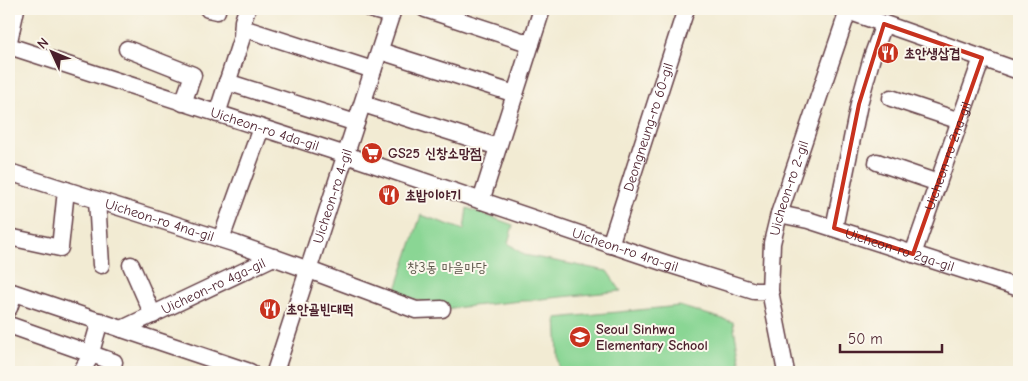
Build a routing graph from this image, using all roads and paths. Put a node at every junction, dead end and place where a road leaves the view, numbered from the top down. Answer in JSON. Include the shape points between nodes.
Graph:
{"nodes":[{"id":1,"x":16,"y":9,"type":"edge"},
{"id":2,"x":208,"y":9,"type":"edge"},
{"id":3,"x":218,"y":9,"type":"edge"},
{"id":4,"x":247,"y":9,"type":"edge"},
{"id":5,"x":370,"y":9,"type":"edge"},
{"id":6,"x":425,"y":9,"type":"edge"},
{"id":7,"x":542,"y":9,"type":"edge"},
{"id":8,"x":686,"y":9,"type":"edge"},
{"id":9,"x":845,"y":10,"type":"edge"},
{"id":10,"x":392,"y":12,"type":"edge"},
{"id":11,"x":884,"y":24,"type":"junction"},
{"id":12,"x":243,"y":28,"type":"junction"},
{"id":13,"x":9,"y":41,"type":"edge"},
{"id":14,"x":531,"y":44,"type":"junction"},
{"id":15,"x":9,"y":46,"type":"edge"},
{"id":16,"x":126,"y":49,"type":"dead end"},
{"id":17,"x":380,"y":51,"type":"junction"},
{"id":18,"x":982,"y":58,"type":"junction"},
{"id":19,"x":373,"y":70,"type":"junction"},
{"id":20,"x":1019,"y":70,"type":"edge"},
{"id":21,"x":227,"y":82,"type":"junction"},
{"id":22,"x":515,"y":94,"type":"junction"},
{"id":23,"x":891,"y":98,"type":"dead end"},
{"id":24,"x":183,"y":103,"type":"junction"},
{"id":25,"x":362,"y":104,"type":"junction"},
{"id":26,"x":217,"y":114,"type":"junction"},
{"id":27,"x":960,"y":122,"type":"junction"},
{"id":28,"x":356,"y":123,"type":"junction"},
{"id":29,"x":262,"y":128,"type":"junction"},
{"id":30,"x":498,"y":147,"type":"junction"},
{"id":31,"x":346,"y":156,"type":"junction"},
{"id":32,"x":877,"y":162,"type":"dead end"},
{"id":33,"x":9,"y":172,"type":"edge"},
{"id":34,"x":938,"y":182,"type":"junction"},
{"id":35,"x":66,"y":190,"type":"junction"},
{"id":36,"x":97,"y":200,"type":"junction"},
{"id":37,"x":481,"y":201,"type":"junction"},
{"id":38,"x":779,"y":214,"type":"junction"},
{"id":39,"x":834,"y":228,"type":"junction"},
{"id":40,"x":9,"y":237,"type":"edge"},
{"id":41,"x":221,"y":239,"type":"junction"},
{"id":42,"x":610,"y":245,"type":"junction"},
{"id":43,"x":913,"y":254,"type":"junction"},
{"id":44,"x":274,"y":258,"type":"junction"},
{"id":45,"x":101,"y":265,"type":"dead end"},
{"id":46,"x":131,"y":265,"type":"dead end"},
{"id":47,"x":309,"y":270,"type":"junction"},
{"id":48,"x":1019,"y":288,"type":"edge"},
{"id":49,"x":770,"y":291,"type":"junction"},
{"id":50,"x":11,"y":297,"type":"edge"},
{"id":51,"x":442,"y":309,"type":"dead end"},
{"id":52,"x":153,"y":315,"type":"junction"},
{"id":53,"x":100,"y":321,"type":"junction"},
{"id":54,"x":9,"y":324,"type":"edge"},
{"id":55,"x":122,"y":329,"type":"junction"},
{"id":56,"x":90,"y":354,"type":"junction"},
{"id":57,"x":200,"y":355,"type":"junction"},
{"id":58,"x":81,"y":372,"type":"edge"},
{"id":59,"x":109,"y":372,"type":"edge"},
{"id":60,"x":201,"y":372,"type":"edge"},
{"id":61,"x":250,"y":372,"type":"edge"},
{"id":62,"x":275,"y":372,"type":"edge"},
{"id":63,"x":786,"y":372,"type":"edge"}],
"edges":[{"from":1,"to":13,"type":"street"},
{"from":2,"to":3,"type":"street"},
{"from":4,"to":12,"type":"street"},
{"from":5,"to":10,"type":"street","name":"Uicheon-ro 4-gil"},
{"from":6,"to":14,"type":"street"},
{"from":7,"to":14,"type":"street"},
{"from":8,"to":42,"type":"street","name":"Deongneung-ro 60-gil"},
{"from":9,"to":11,"type":"street"},
{"from":9,"to":38,"type":"street","name":"Uicheon-ro 2-gil"},
{"from":10,"to":17,"type":"street","name":"Uicheon-ro 4-gil"},
{"from":11,"to":18,"type":"street"},
{"from":11,"to":39,"type":"street","via":[[858,104]]},
{"from":12,"to":19,"type":"street"},
{"from":12,"to":21,"type":"street"},
{"from":14,"to":22,"type":"street"},
{"from":15,"to":24,"type":"street","name":"Uicheon-ro 4da-gil"},
{"from":16,"to":24,"type":"street","via":[[193,75]]},
{"from":17,"to":19,"type":"street","name":"Uicheon-ro 4-gil"},
{"from":17,"to":22,"type":"street"},
{"from":18,"to":20,"type":"street"},
{"from":18,"to":27,"type":"street","name":"Uicheon-ro 2na-gil"},
{"from":19,"to":25,"type":"street","name":"Uicheon-ro 4-gil"},
{"from":21,"to":26,"type":"street"},
{"from":21,"to":28,"type":"street"},
{"from":22,"to":30,"type":"street"},
{"from":23,"to":27,"type":"street"},
{"from":24,"to":26,"type":"street","name":"Uicheon-ro 4da-gil"},
{"from":25,"to":28,"type":"street","name":"Uicheon-ro 4-gil"},
{"from":25,"to":30,"type":"street"},
{"from":26,"to":29,"type":"street","name":"Uicheon-ro 4da-gil"},
{"from":27,"to":34,"type":"street","name":"Uicheon-ro 2na-gil"},
{"from":28,"to":31,"type":"street","name":"Uicheon-ro 4-gil"},
{"from":29,"to":31,"type":"street","name":"Uicheon-ro 4da-gil"},
{"from":29,"to":41,"type":"street","name":"Uicheon-ro 4na-gil"},
{"from":30,"to":37,"type":"street"},
{"from":31,"to":37,"type":"street","name":"Uicheon-ro 4ra-gil"},
{"from":31,"to":47,"type":"street","name":"Uicheon-ro 4-gil"},
{"from":32,"to":34,"type":"street"},
{"from":33,"to":35,"type":"street","name":"Uicheon-ro 4na-gil"},
{"from":34,"to":43,"type":"street","name":"Uicheon-ro 2na-gil"},
{"from":35,"to":36,"type":"street","name":"Uicheon-ro 4na-gil"},
{"from":35,"to":40,"type":"street","via":[[60,248]]},
{"from":36,"to":41,"type":"street","name":"Uicheon-ro 4na-gil"},
{"from":36,"to":45,"type":"street","name":"Uicheon-ro 4na-gil"},
{"from":37,"to":42,"type":"street","name":"Uicheon-ro 4ra-gil"},
{"from":38,"to":39,"type":"street","name":"Uicheon-ro 2ga-gil"},
{"from":38,"to":49,"type":"street","name":"Uicheon-ro 2-gil","via":[[772,243]]},
{"from":39,"to":43,"type":"street","name":"Uicheon-ro 2ga-gil"},
{"from":41,"to":44,"type":"street","name":"Uicheon-ro 4na-gil"},
{"from":42,"to":49,"type":"street","name":"Uicheon-ro 4ra-gil","via":[[754,291]]},
{"from":43,"to":48,"type":"street","name":"Uicheon-ro 2ga-gil"},
{"from":44,"to":47,"type":"street","name":"Uicheon-ro 4na-gil"},
{"from":44,"to":52,"type":"street","name":"Uicheon-ro 4ga-gil"},
{"from":46,"to":52,"type":"street","name":"Uicheon-ro 4ga-gil"},
{"from":47,"to":51,"type":"street","via":[[416,310]]},
{"from":47,"to":62,"type":"street","name":"Uicheon-ro 4-gil"},
{"from":49,"to":63,"type":"street","name":"Uicheon-ro 2-gil"},
{"from":50,"to":53,"type":"street"},
{"from":52,"to":55,"type":"street","name":"Uicheon-ro 4ga-gil"},
{"from":53,"to":55,"type":"street"},
{"from":53,"to":56,"type":"street"},
{"from":54,"to":56,"type":"street"},
{"from":55,"to":57,"type":"street"},
{"from":56,"to":58,"type":"street"},
{"from":56,"to":59,"type":"street","via":[[114,362]]},
{"from":57,"to":60,"type":"street"},
{"from":57,"to":61,"type":"street"}]}
